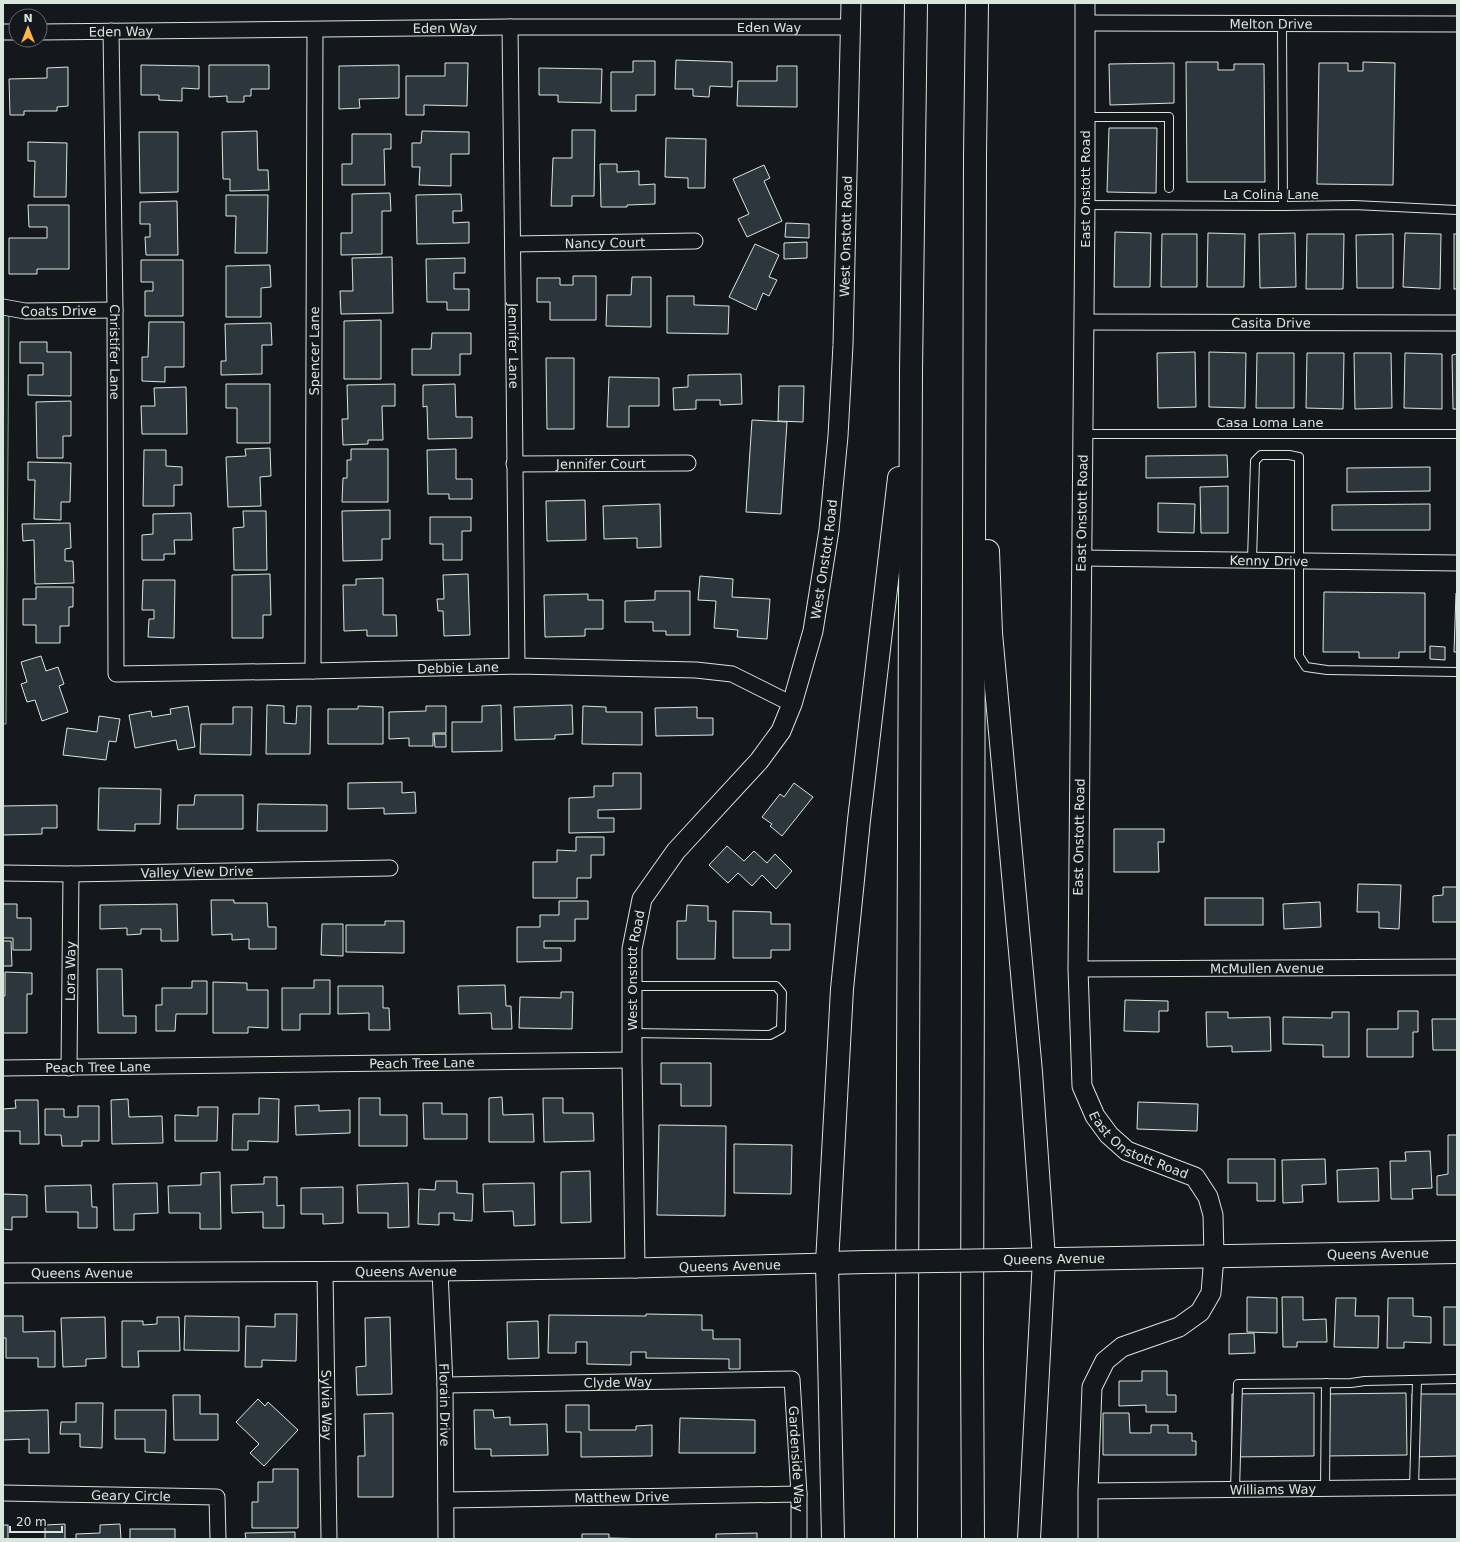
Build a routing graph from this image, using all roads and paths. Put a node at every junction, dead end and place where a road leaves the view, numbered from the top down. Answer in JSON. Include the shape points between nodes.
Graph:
{"nodes":[{"id":1,"x":851,"y":3,"type":"edge"},
{"id":2,"x":916,"y":3,"type":"edge"},
{"id":3,"x":977,"y":3,"type":"edge"},
{"id":4,"x":1085,"y":3,"type":"edge"},
{"id":5,"x":1085,"y":23,"type":"junction"},
{"id":6,"x":1282,"y":23,"type":"junction"},
{"id":7,"x":1457,"y":24,"type":"edge"},
{"id":8,"x":510,"y":27,"type":"junction"},
{"id":9,"x":850,"y":27,"type":"junction"},
{"id":10,"x":316,"y":30,"type":"junction"},
{"id":11,"x":111,"y":31,"type":"junction"},
{"id":12,"x":48,"y":32,"type":"edge"},
{"id":13,"x":1085,"y":117,"type":"junction"},
{"id":14,"x":975,"y":156,"type":"junction"},
{"id":15,"x":1169,"y":188,"type":"dead end"},
{"id":16,"x":1085,"y":205,"type":"junction"},
{"id":17,"x":1283,"y":206,"type":"junction"},
{"id":18,"x":1457,"y":210,"type":"edge"},
{"id":19,"x":695,"y":241,"type":"dead end"},
{"id":20,"x":514,"y":244,"type":"junction"},
{"id":21,"x":3,"y":308,"type":"edge"},
{"id":22,"x":115,"y":310,"type":"junction"},
{"id":23,"x":1084,"y":322,"type":"junction"},
{"id":24,"x":1457,"y":323,"type":"edge"},
{"id":25,"x":911,"y":372,"type":"junction"},
{"id":26,"x":1083,"y":434,"type":"junction"},
{"id":27,"x":1457,"y":434,"type":"edge"},
{"id":28,"x":688,"y":463,"type":"dead end"},
{"id":29,"x":514,"y":464,"type":"junction"},
{"id":30,"x":1082,"y":558,"type":"junction"},
{"id":31,"x":1252,"y":560,"type":"junction"},
{"id":32,"x":1298,"y":561,"type":"junction"},
{"id":33,"x":1457,"y":563,"type":"edge"},
{"id":34,"x":517,"y":666,"type":"junction"},
{"id":35,"x":313,"y":671,"type":"junction"},
{"id":36,"x":1457,"y":672,"type":"edge"},
{"id":37,"x":116,"y":674,"type":"joint"},
{"id":38,"x":792,"y":704,"type":"junction"},
{"id":39,"x":390,"y":868,"type":"dead end"},
{"id":40,"x":3,"y":873,"type":"edge"},
{"id":41,"x":71,"y":874,"type":"junction"},
{"id":42,"x":1457,"y":967,"type":"edge"},
{"id":43,"x":1078,"y":969,"type":"junction"},
{"id":44,"x":632,"y":986,"type":"junction"},
{"id":45,"x":632,"y":1033,"type":"junction"},
{"id":46,"x":632,"y":1060,"type":"junction"},
{"id":47,"x":3,"y":1068,"type":"edge"},
{"id":48,"x":69,"y":1068,"type":"junction"},
{"id":49,"x":1457,"y":1252,"type":"edge"},
{"id":50,"x":1214,"y":1256,"type":"junction"},
{"id":51,"x":1044,"y":1259,"type":"junction"},
{"id":52,"x":827,"y":1263,"type":"junction"},
{"id":53,"x":635,"y":1268,"type":"junction"},
{"id":54,"x":325,"y":1271,"type":"junction"},
{"id":55,"x":440,"y":1271,"type":"junction"},
{"id":56,"x":3,"y":1273,"type":"edge"},
{"id":57,"x":792,"y":1379,"type":"joint"},
{"id":58,"x":1457,"y":1379,"type":"edge"},
{"id":59,"x":1418,"y":1380,"type":"junction"},
{"id":60,"x":1326,"y":1383,"type":"junction"},
{"id":61,"x":445,"y":1386,"type":"junction"},
{"id":62,"x":1457,"y":1487,"type":"edge"},
{"id":63,"x":1414,"y":1488,"type":"junction"},
{"id":64,"x":1325,"y":1489,"type":"junction"},
{"id":65,"x":1235,"y":1490,"type":"junction"},
{"id":66,"x":1088,"y":1491,"type":"junction"},
{"id":67,"x":3,"y":1493,"type":"edge"},
{"id":68,"x":798,"y":1494,"type":"junction"},
{"id":69,"x":446,"y":1500,"type":"junction"},
{"id":70,"x":218,"y":1539,"type":"edge"},
{"id":71,"x":329,"y":1539,"type":"edge"},
{"id":72,"x":446,"y":1539,"type":"edge"},
{"id":73,"x":798,"y":1539,"type":"edge"},
{"id":74,"x":833,"y":1539,"type":"edge"},
{"id":75,"x":906,"y":1539,"type":"edge"},
{"id":76,"x":972,"y":1539,"type":"edge"},
{"id":77,"x":1030,"y":1539,"type":"edge"},
{"id":78,"x":1088,"y":1539,"type":"edge"}],
"edges":[{"from":1,"to":9,"type":"street","name":"West Onstott Road"},
{"from":2,"to":25,"type":"main road"},
{"from":3,"to":14,"type":"main road"},
{"from":4,"to":5,"type":"street","name":"East Onstott Road"},
{"from":5,"to":6,"type":"street","name":"Melton Drive"},
{"from":5,"to":13,"type":"street","name":"East Onstott Road"},
{"from":6,"to":7,"type":"street","name":"Melton Drive"},
{"from":6,"to":17,"type":"lane"},
{"from":8,"to":9,"type":"street","name":"Eden Way"},
{"from":8,"to":10,"type":"street","name":"Eden Way"},
{"from":8,"to":20,"type":"street","name":"Jennifer Lane"},
{"from":9,"to":38,"type":"street","name":"West Onstott Road","via":[[843,344],[838,436],[829,530],[813,632]]},
{"from":10,"to":11,"type":"street","name":"Eden Way"},
{"from":10,"to":35,"type":"street","name":"Spencer Lane"},
{"from":11,"to":12,"type":"street","name":"Eden Way"},
{"from":11,"to":22,"type":"street","name":"Christifer Lane"},
{"from":13,"to":15,"type":"lane","via":[[1169,117]]},
{"from":13,"to":16,"type":"street","name":"East Onstott Road"},
{"from":14,"to":51,"type":"main road","via":[[991,633],[1031,1072]]},
{"from":14,"to":76,"type":"main road"},
{"from":16,"to":17,"type":"lane","name":"La Colina Lane"},
{"from":16,"to":23,"type":"street","name":"East Onstott Road"},
{"from":17,"to":18,"type":"lane","name":"La Colina Lane","via":[[1354,205]]},
{"from":19,"to":20,"type":"street","name":"Nancy Court"},
{"from":20,"to":29,"type":"street","name":"Jennifer Lane"},
{"from":21,"to":22,"type":"street","name":"Coats Drive","via":[[25,311]]},
{"from":22,"to":37,"type":"street","name":"Christifer Lane"},
{"from":23,"to":24,"type":"street","name":"Casita Drive"},
{"from":23,"to":26,"type":"street","name":"East Onstott Road"},
{"from":25,"to":52,"type":"main road","via":[[842,989]]},
{"from":25,"to":75,"type":"main road"},
{"from":26,"to":27,"type":"lane","name":"Casa Loma Lane"},
{"from":26,"to":30,"type":"street","name":"East Onstott Road"},
{"from":28,"to":29,"type":"street","name":"Jennifer Court"},
{"from":29,"to":34,"type":"street","name":"Jennifer Lane"},
{"from":30,"to":31,"type":"street","name":"Kenny Drive"},
{"from":30,"to":43,"type":"street","name":"East Onstott Road"},
{"from":31,"to":32,"type":"street","name":"Kenny Drive"},
{"from":31,"to":32,"type":"lane","via":[[1255,461],[1261,455],[1276,455],[1299,457]]},
{"from":32,"to":33,"type":"street","name":"Kenny Drive"},
{"from":32,"to":36,"type":"lane","via":[[1299,656],[1306,667],[1327,670]]},
{"from":34,"to":35,"type":"street","name":"Debbie Lane"},
{"from":34,"to":38,"type":"street","name":"Debbie Lane","via":[[696,670],[732,674]]},
{"from":35,"to":37,"type":"street","name":"Debbie Lane"},
{"from":38,"to":44,"type":"street","name":"West Onstott Road","via":[[781,731],[759,761],[676,851],[642,899],[632,949]]},
{"from":39,"to":41,"type":"street","name":"Valley View Drive"},
{"from":40,"to":41,"type":"street","name":"Valley View Drive"},
{"from":41,"to":48,"type":"street","name":"Lora Way"},
{"from":42,"to":43,"type":"street","name":"McMullen Avenue"},
{"from":43,"to":50,"type":"street","name":"East Onstott Road","via":[[1082,1086],[1095,1116],[1109,1136],[1127,1151],[1195,1177],[1208,1196],[1213,1215]]},
{"from":44,"to":45,"type":"street","name":"West Onstott Road"},
{"from":44,"to":45,"type":"lane","via":[[776,986],[782,993],[781,1029],[770,1035]]},
{"from":45,"to":46,"type":"street","name":"West Onstott Road"},
{"from":46,"to":48,"type":"street","name":"Peach Tree Lane"},
{"from":46,"to":53,"type":"street"},
{"from":47,"to":48,"type":"street","name":"Peach Tree Lane"},
{"from":49,"to":50,"type":"main road","name":"Queens Avenue"},
{"from":50,"to":51,"type":"main road","name":"Queens Avenue"},
{"from":50,"to":66,"type":"street","name":"East Onstott Road","via":[[1211,1293],[1200,1312],[1179,1327],[1122,1347],[1105,1361],[1092,1388]]},
{"from":51,"to":52,"type":"main road","name":"Queens Avenue","bridge":true},
{"from":51,"to":77,"type":"main road"},
{"from":52,"to":53,"type":"street","name":"Queens Avenue"},
{"from":52,"to":74,"type":"main road"},
{"from":53,"to":55,"type":"street","name":"Queens Avenue"},
{"from":54,"to":55,"type":"street","name":"Queens Avenue"},
{"from":54,"to":56,"type":"street","name":"Queens Avenue"},
{"from":54,"to":71,"type":"street","name":"Sylvia Way"},
{"from":55,"to":61,"type":"street","name":"Florain Drive"},
{"from":57,"to":61,"type":"street","name":"Clyde Way"},
{"from":57,"to":68,"type":"street","name":"Gardenside Way"},
{"from":58,"to":59,"type":"lane"},
{"from":59,"to":60,"type":"lane"},
{"from":59,"to":63,"type":"lane"},
{"from":60,"to":64,"type":"lane"},
{"from":60,"to":65,"type":"lane","via":[[1238,1384]]},
{"from":61,"to":69,"type":"street","name":"Florain Drive"},
{"from":62,"to":63,"type":"street","name":"Williams Way"},
{"from":63,"to":64,"type":"street","name":"Williams Way"},
{"from":64,"to":65,"type":"street","name":"Williams Way"},
{"from":65,"to":66,"type":"street","name":"Williams Way"},
{"from":66,"to":78,"type":"street","name":"East Onstott Road"},
{"from":67,"to":70,"type":"street","name":"Geary Circle","via":[[217,1497]]},
{"from":68,"to":69,"type":"street","name":"Matthew Drive"},
{"from":68,"to":73,"type":"street","name":"Gardenside Way"},
{"from":69,"to":72,"type":"street","name":"Florain Drive"}]}
